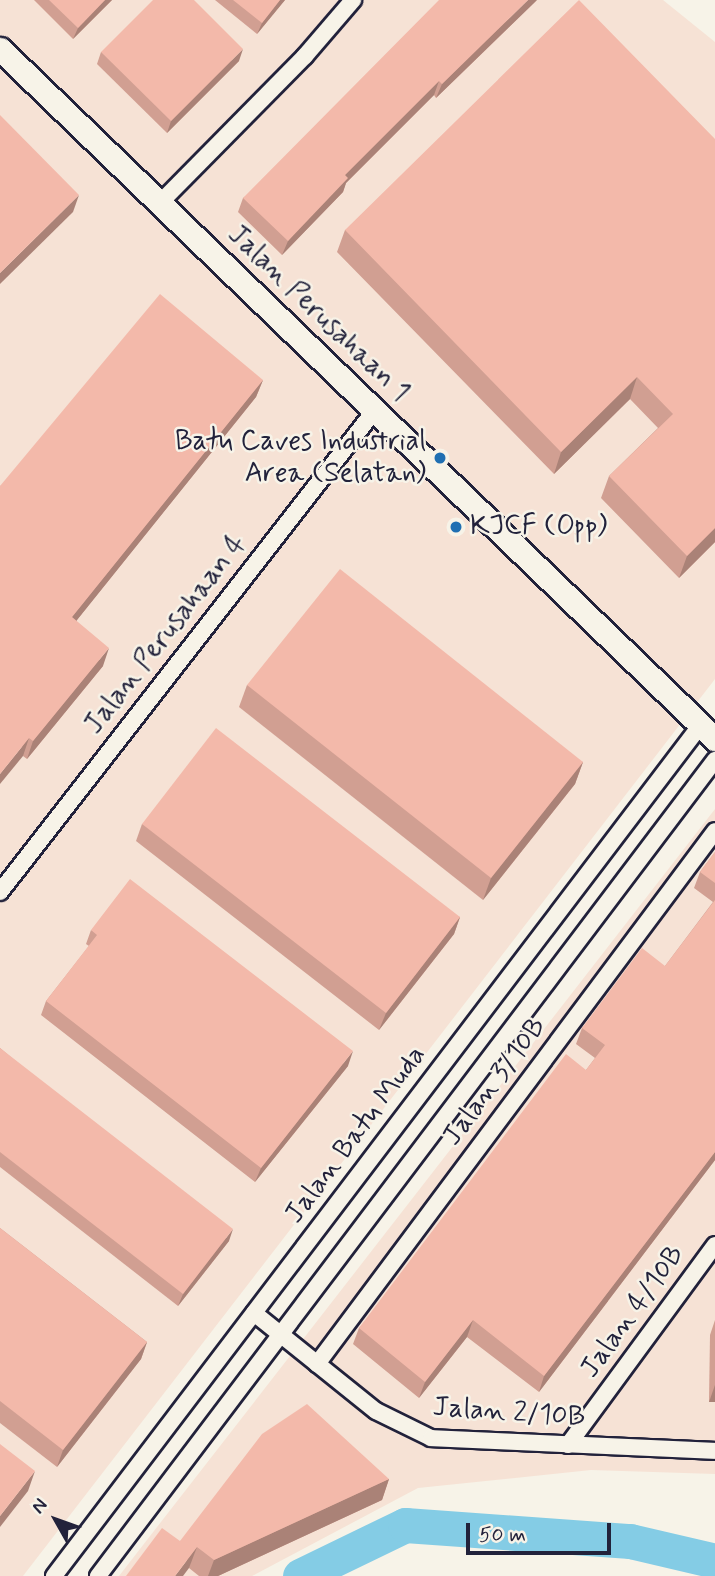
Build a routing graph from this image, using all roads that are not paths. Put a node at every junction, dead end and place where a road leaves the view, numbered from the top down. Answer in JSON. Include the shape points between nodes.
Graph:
{"nodes":[{"id":1,"x":353,"y":0,"type":"edge"},
{"id":2,"x":0,"y":49,"type":"edge"},
{"id":3,"x":160,"y":203,"type":"junction"},
{"id":4,"x":375,"y":410,"type":"junction"},
{"id":5,"x":710,"y":728,"type":"edge"},
{"id":6,"x":715,"y":760,"type":"edge"},
{"id":7,"x":715,"y":831,"type":"edge"},
{"id":8,"x":0,"y":892,"type":"edge"},
{"id":9,"x":715,"y":1245,"type":"edge"},
{"id":10,"x":254,"y":1313,"type":"junction"},
{"id":11,"x":283,"y":1336,"type":"junction"},
{"id":12,"x":317,"y":1364,"type":"junction"},
{"id":13,"x":568,"y":1445,"type":"junction"},
{"id":14,"x":715,"y":1451,"type":"edge"},
{"id":15,"x":54,"y":1576,"type":"edge"},
{"id":16,"x":98,"y":1576,"type":"edge"}],
"edges":[{"from":1,"to":3,"type":"street","via":[[305,56]]},
{"from":2,"to":3,"type":"street","name":"Jalan Perusahaan 1"},
{"from":3,"to":4,"type":"street","name":"Jalan Perusahaan 1"},
{"from":4,"to":5,"type":"street","name":"Jalan Perusahaan 1"},
{"from":4,"to":8,"type":"street","name":"Jalan Perusahaan 4"},
{"from":5,"to":10,"type":"street","name":"Jalan Batu Muda"},
{"from":6,"to":11,"type":"street"},
{"from":7,"to":12,"type":"street","name":"Jalan 3/10B"},
{"from":9,"to":13,"type":"street","name":"Jalan 4/10B"},
{"from":10,"to":11,"type":"street","name":"Jalan 2/10B"},
{"from":10,"to":15,"type":"street","name":"Jalan Batu Muda"},
{"from":11,"to":12,"type":"street","name":"Jalan 2/10B"},
{"from":11,"to":16,"type":"street"},
{"from":12,"to":13,"type":"street","name":"Jalan 2/10B","via":[[376,1411],[431,1438]]},
{"from":13,"to":14,"type":"street","name":"Jalan 2/10B"}]}
